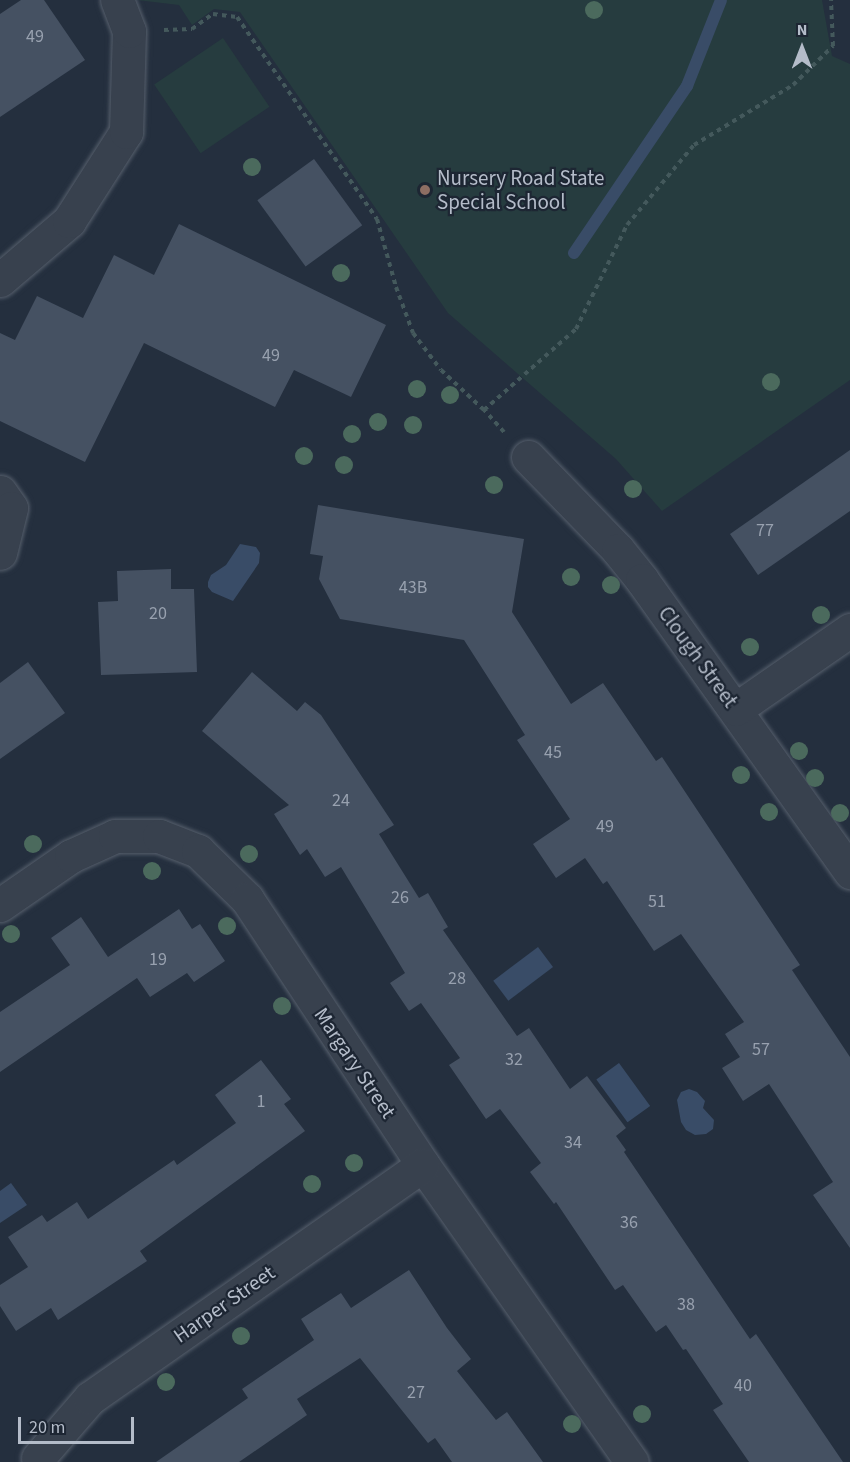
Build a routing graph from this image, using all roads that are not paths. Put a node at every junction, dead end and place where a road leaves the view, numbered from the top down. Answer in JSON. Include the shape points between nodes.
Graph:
{"nodes":[{"id":1,"x":117,"y":0,"type":"edge"},
{"id":2,"x":0,"y":280,"type":"edge"},
{"id":3,"x":528,"y":457,"type":"road end"},
{"id":4,"x":0,"y":492,"type":"edge"},
{"id":5,"x":0,"y":553,"type":"edge"},
{"id":6,"x":850,"y":630,"type":"edge"},
{"id":7,"x":736,"y":709,"type":"junction"},
{"id":8,"x":850,"y":872,"type":"edge"},
{"id":9,"x":0,"y":905,"type":"edge"},
{"id":10,"x":423,"y":1165,"type":"junction"},
{"id":11,"x":38,"y":1458,"type":"dead end"},
{"id":12,"x":632,"y":1462,"type":"edge"}],
"edges":[{"from":1,"to":2,"type":"street","via":[[129,31],[126,132],[69,221]]},
{"from":3,"to":7,"type":"street","name":"Clough Street","via":[[618,550]]},
{"from":4,"to":5,"type":"street","via":[[11,508]]},
{"from":6,"to":7,"type":"street"},
{"from":7,"to":8,"type":"street","name":"Clough Street"},
{"from":9,"to":10,"type":"street","name":"Margary Street","via":[[71,856],[115,836],[159,836],[198,851],[247,899]]},
{"from":10,"to":11,"type":"street","name":"Harper Street","via":[[90,1398]]},
{"from":10,"to":12,"type":"street","name":"Margary Street"}]}
